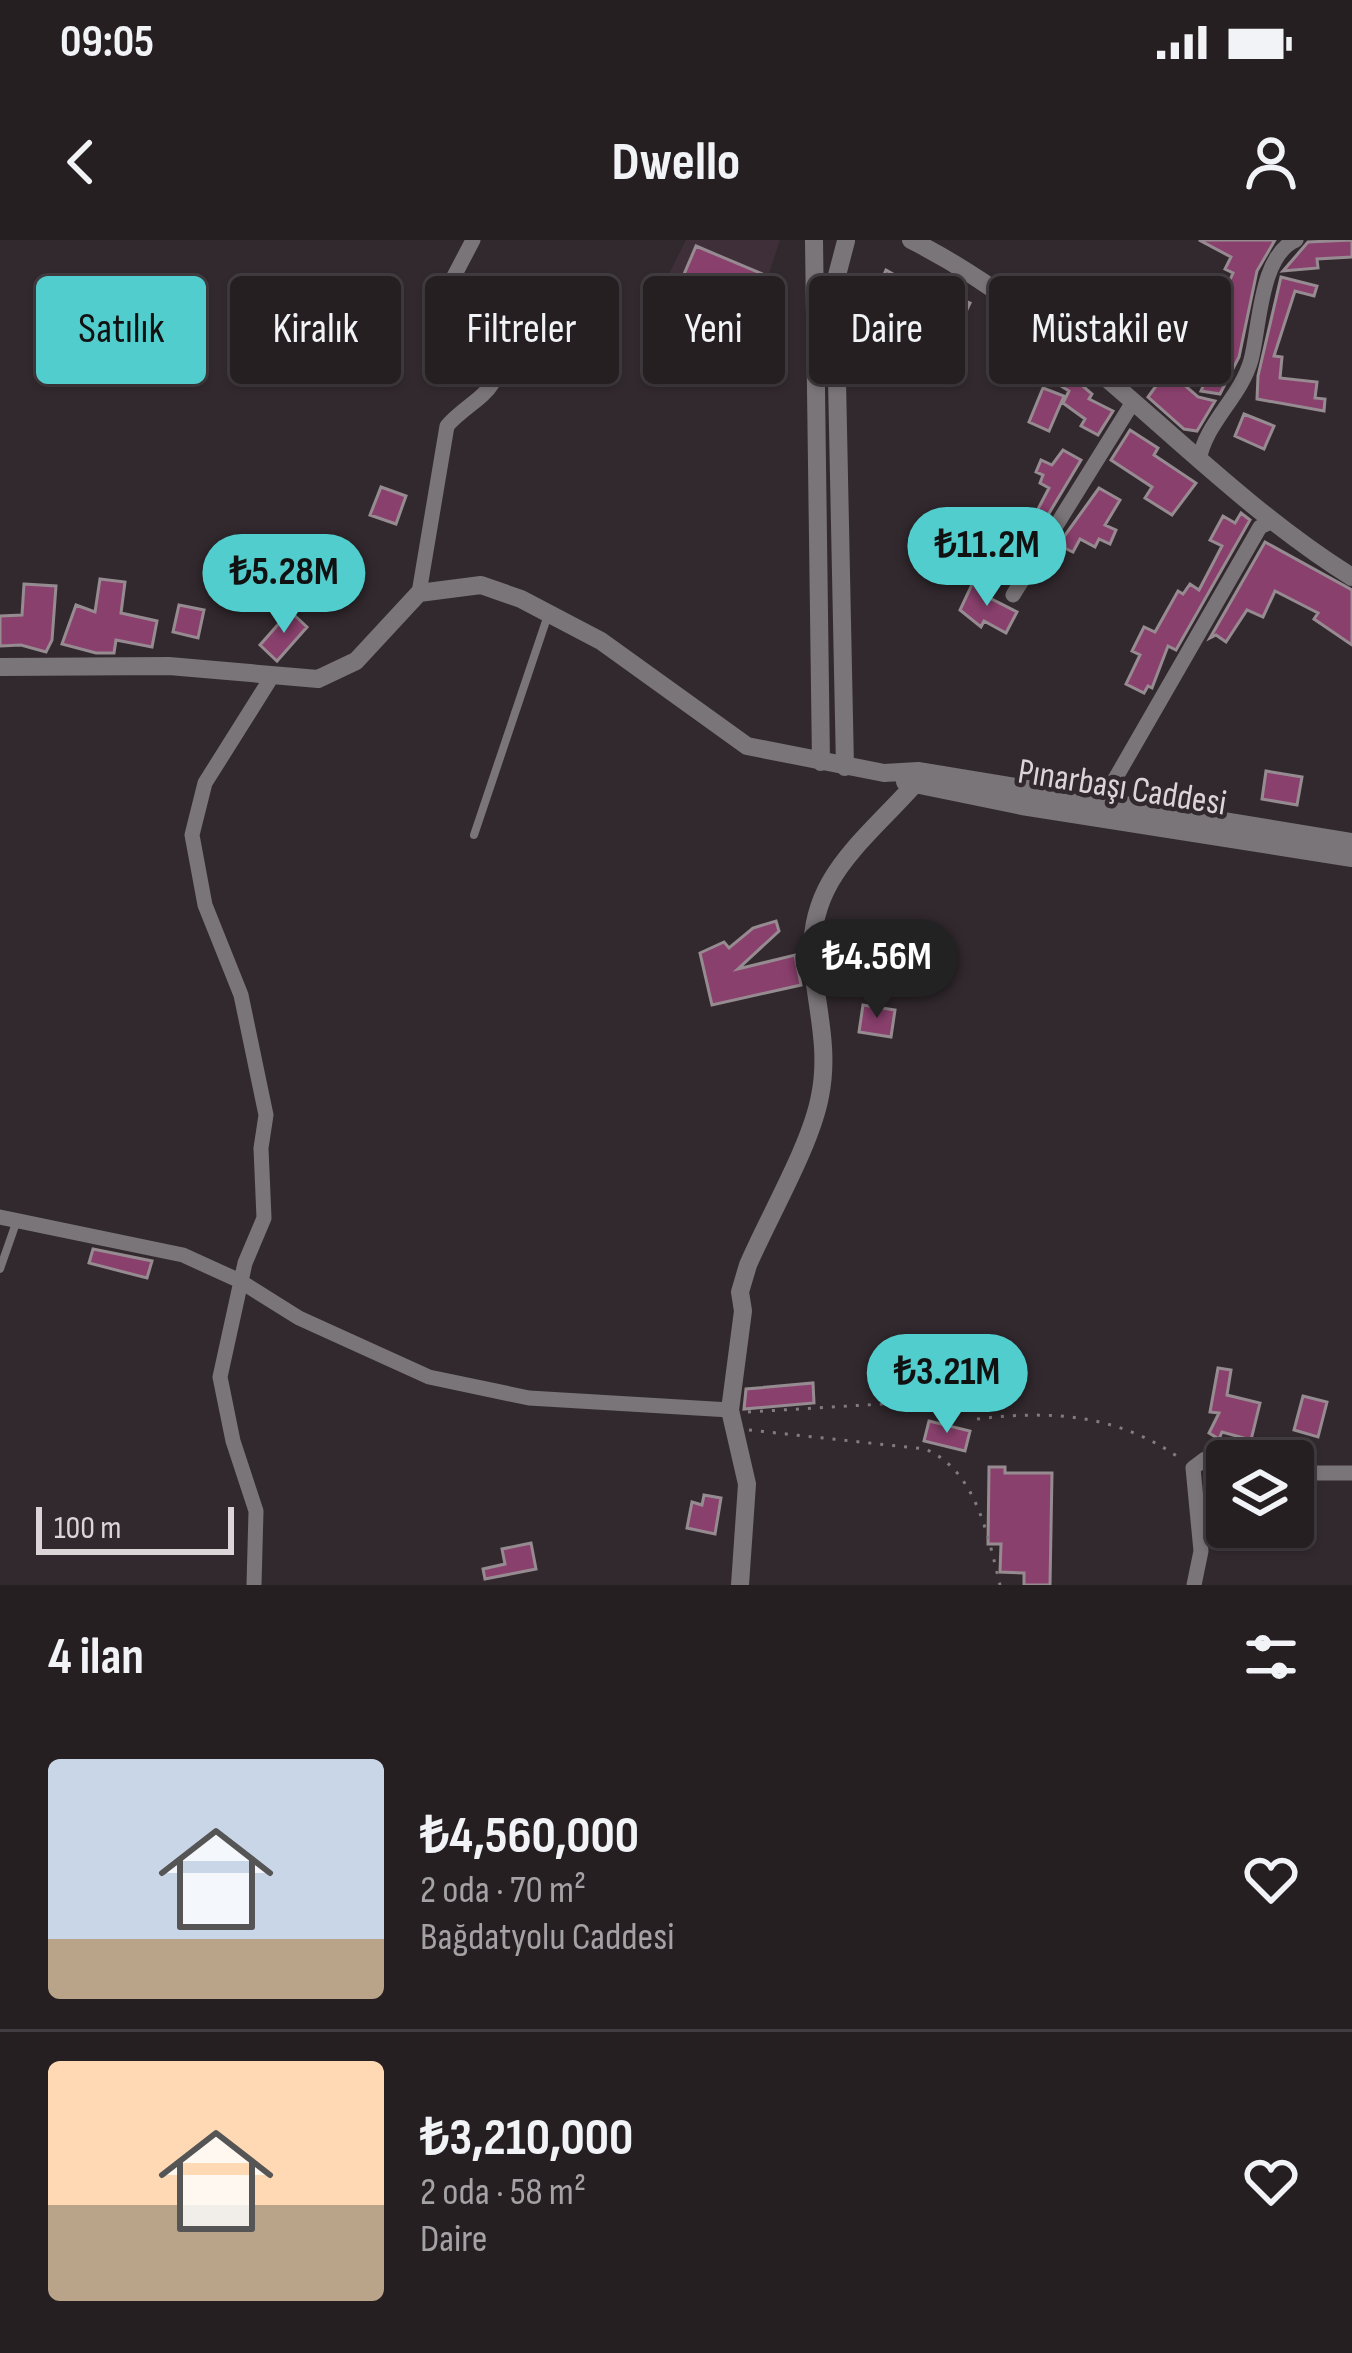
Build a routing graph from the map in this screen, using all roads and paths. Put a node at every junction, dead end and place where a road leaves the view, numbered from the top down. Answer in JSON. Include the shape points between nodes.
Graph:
{"nodes":[{"id":1,"x":473,"y":240,"type":"edge"},
{"id":2,"x":814,"y":240,"type":"edge"},
{"id":3,"x":824,"y":240,"type":"edge"},
{"id":4,"x":911,"y":240,"type":"edge"},
{"id":5,"x":1296,"y":240,"type":"edge"},
{"id":6,"x":847,"y":241,"type":"edge"},
{"id":7,"x":1133,"y":402,"type":"junction"},
{"id":8,"x":1199,"y":460,"type":"junction"},
{"id":9,"x":1271,"y":522,"type":"junction"},
{"id":10,"x":1352,"y":577,"type":"edge"},
{"id":11,"x":419,"y":593,"type":"junction"},
{"id":12,"x":1013,"y":595,"type":"dead end"},
{"id":13,"x":549,"y":613,"type":"junction"},
{"id":14,"x":0,"y":667,"type":"edge"},
{"id":15,"x":271,"y":678,"type":"junction"},
{"id":16,"x":821,"y":762,"type":"junction"},
{"id":17,"x":845,"y":767,"type":"junction"},
{"id":18,"x":916,"y":778,"type":"junction"},
{"id":19,"x":1106,"y":810,"type":"junction"},
{"id":20,"x":474,"y":835,"type":"dead end"},
{"id":21,"x":1352,"y":842,"type":"edge"},
{"id":22,"x":1352,"y":858,"type":"edge"},
{"id":23,"x":8,"y":1220,"type":"edge"},
{"id":24,"x":0,"y":1269,"type":"edge"},
{"id":25,"x":240,"y":1281,"type":"junction"},
{"id":26,"x":954,"y":1409,"type":"dead end"},
{"id":27,"x":733,"y":1417,"type":"junction"},
{"id":28,"x":977,"y":1419,"type":"dead end"},
{"id":29,"x":1206,"y":1459,"type":"edge"},
{"id":30,"x":1193,"y":1468,"type":"junction"},
{"id":31,"x":1314,"y":1473,"type":"edge"},
{"id":32,"x":1352,"y":1473,"type":"edge"},
{"id":33,"x":254,"y":1585,"type":"edge"},
{"id":34,"x":740,"y":1585,"type":"edge"},
{"id":35,"x":1000,"y":1585,"type":"edge"},
{"id":36,"x":1194,"y":1585,"type":"edge"}],
"edges":[{"from":1,"to":11,"type":"street","via":[[444,317],[495,349],[499,366],[492,387],[446,426]]},
{"from":2,"to":16,"type":"street"},
{"from":3,"to":6,"type":"street"},
{"from":4,"to":7,"type":"street","via":[[999,292]]},
{"from":5,"to":8,"type":"street","via":[[1277,254],[1245,379]]},
{"from":6,"to":17,"type":"street","via":[[835,283]]},
{"from":7,"to":8,"type":"street"},
{"from":7,"to":12,"type":"street"},
{"from":8,"to":9,"type":"street"},
{"from":9,"to":10,"type":"street"},
{"from":9,"to":19,"type":"street","via":[[1260,527],[1177,665]]},
{"from":11,"to":13,"type":"street","name":"Pınarbaşı Caddesi","via":[[481,585]]},
{"from":11,"to":15,"type":"street","via":[[346,669],[318,679]]},
{"from":13,"to":16,"type":"street","name":"Pınarbaşı Caddesi","via":[[653,674],[736,741]]},
{"from":13,"to":20,"type":"lane"},
{"from":14,"to":15,"type":"street","via":[[169,665]]},
{"from":15,"to":25,"type":"street","via":[[212,770],[191,835],[206,905],[241,995],[266,1115],[264,1219]]},
{"from":16,"to":17,"type":"street","name":"Pınarbaşı Caddesi"},
{"from":17,"to":18,"type":"street","name":"Pınarbaşı Caddesi"},
{"from":18,"to":19,"type":"street","name":"Pınarbaşı Caddesi"},
{"from":18,"to":27,"type":"street","via":[[829,880],[815,908],[813,967],[825,1053],[819,1103],[740,1292]]},
{"from":19,"to":21,"type":"street","name":"Pınarbaşı Caddesi"},
{"from":19,"to":22,"type":"street","name":"Pınarbaşı Caddesi"},
{"from":23,"to":24,"type":"lane"},
{"from":23,"to":25,"type":"street","via":[[147,1245]]},
{"from":25,"to":27,"type":"street","via":[[299,1318],[429,1377],[529,1398]]},
{"from":25,"to":33,"type":"street","via":[[220,1377],[256,1511]]},
{"from":26,"to":27,"type":"path","via":[[933,1401]]},
{"from":27,"to":34,"type":"street","via":[[747,1484]]},
{"from":27,"to":35,"type":"path","via":[[950,1460],[986,1531]]},
{"from":28,"to":30,"type":"path","via":[[1054,1413],[1124,1426]]},
{"from":29,"to":30,"type":"street"},
{"from":30,"to":36,"type":"street","via":[[1201,1536]]},
{"from":31,"to":32,"type":"street"}]}
